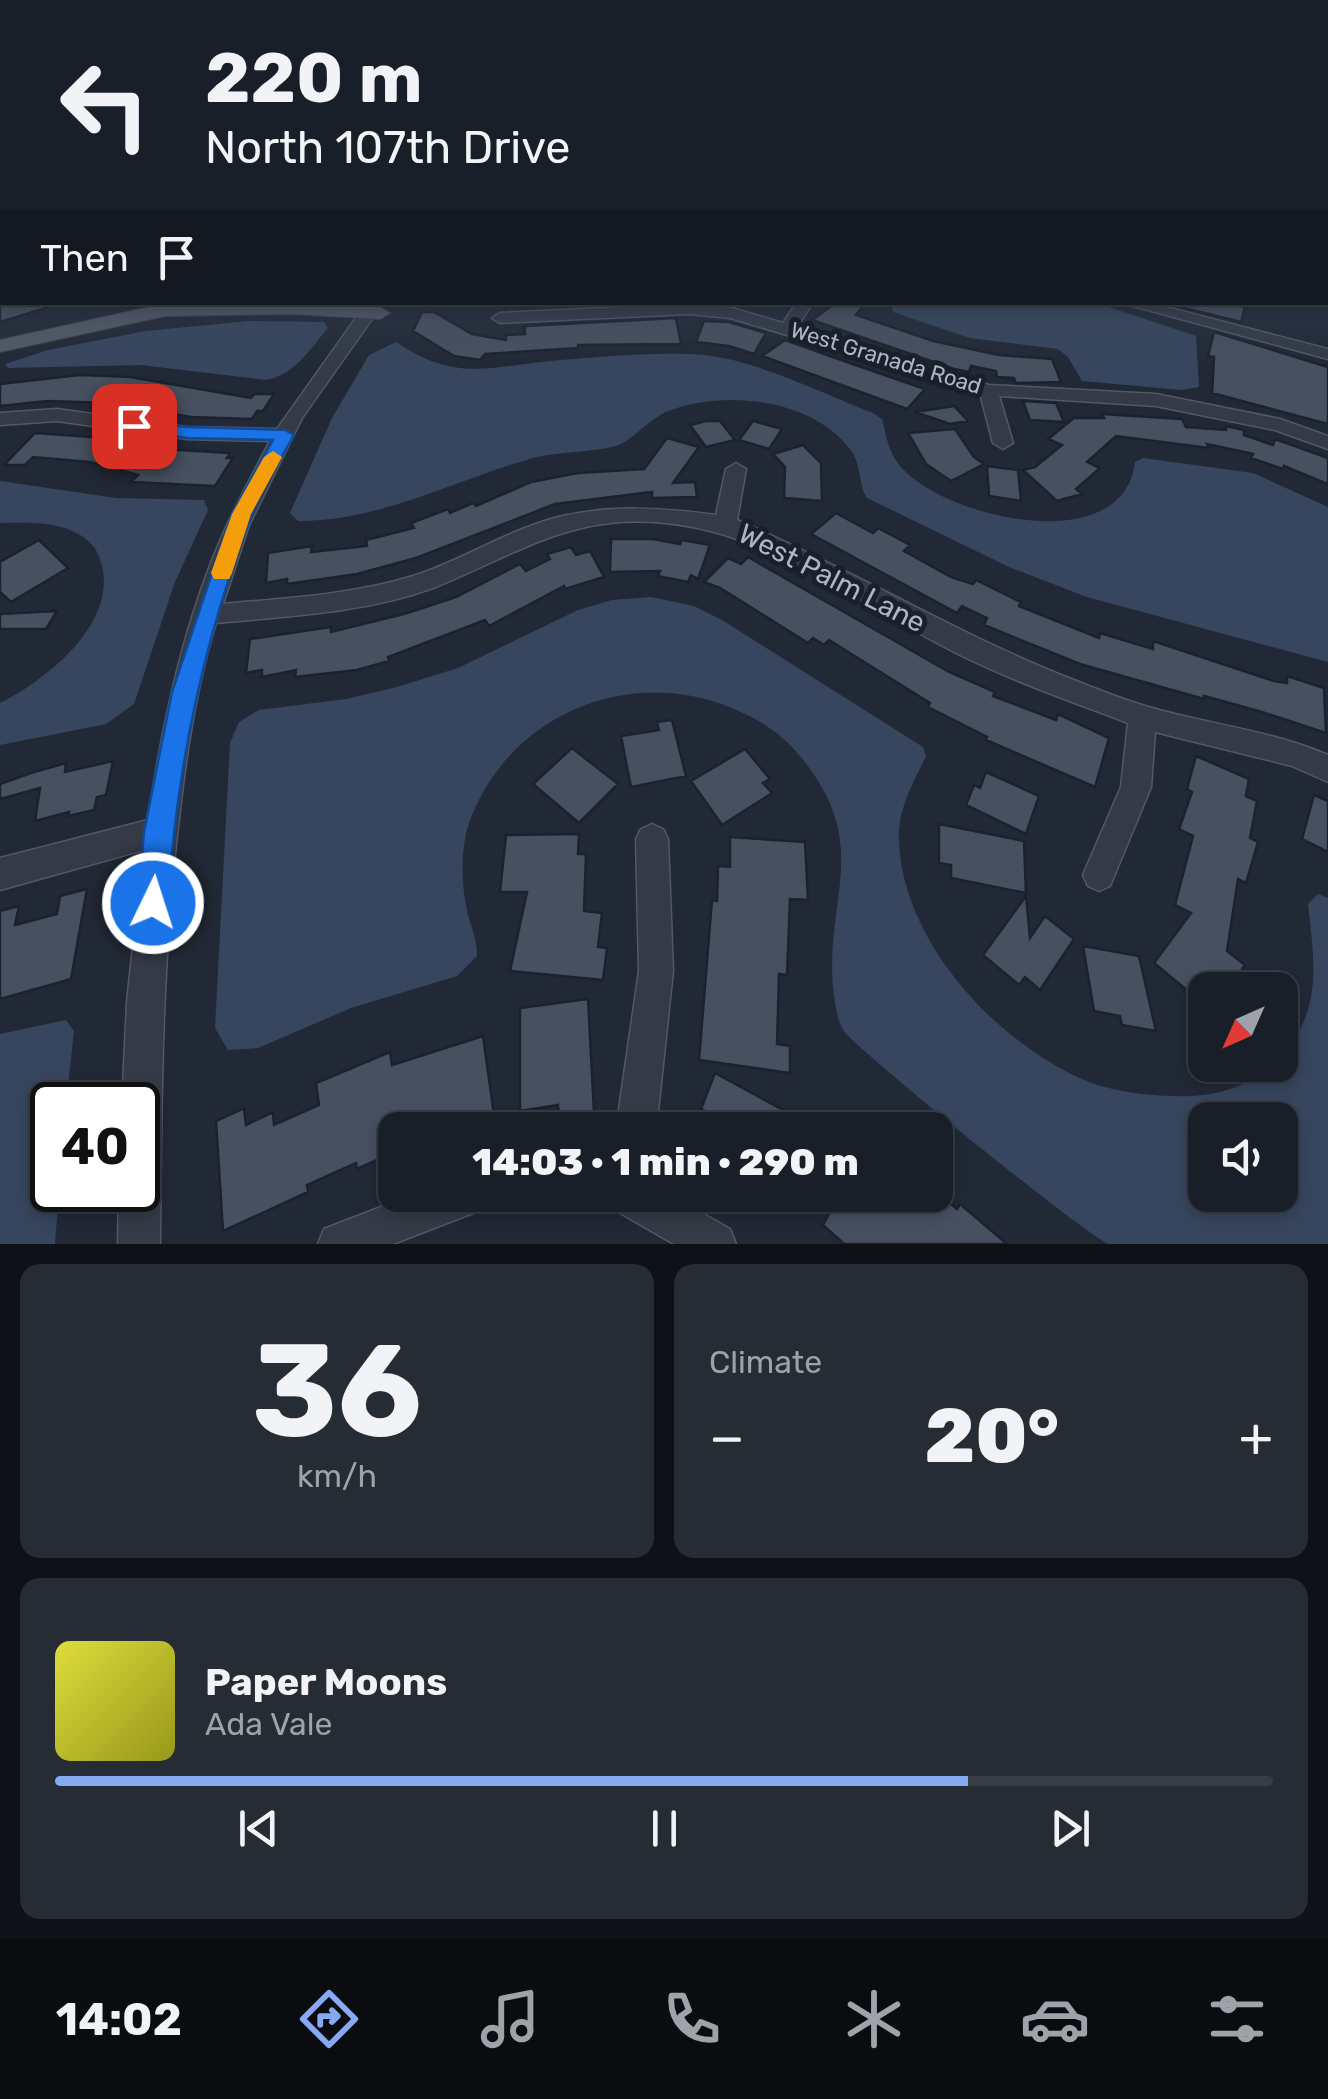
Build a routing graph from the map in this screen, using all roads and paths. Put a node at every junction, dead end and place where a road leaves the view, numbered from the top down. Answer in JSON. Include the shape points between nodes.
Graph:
{"nodes":[{"id":1,"x":803,"y":305,"type":"edge"},
{"id":2,"x":1138,"y":305,"type":"edge"},
{"id":3,"x":162,"y":306,"type":"edge"},
{"id":4,"x":378,"y":308,"type":"edge"},
{"id":5,"x":500,"y":318,"type":"dead end"},
{"id":6,"x":788,"y":328,"type":"junction"},
{"id":7,"x":0,"y":346,"type":"edge"},
{"id":8,"x":1328,"y":354,"type":"edge"},
{"id":9,"x":988,"y":390,"type":"junction"},
{"id":10,"x":0,"y":419,"type":"edge"},
{"id":11,"x":285,"y":435,"type":"junction"},
{"id":12,"x":1003,"y":442,"type":"dead end"},
{"id":13,"x":1328,"y":442,"type":"edge"},
{"id":14,"x":736,"y":470,"type":"dead end"},
{"id":15,"x":725,"y":524,"type":"junction"},
{"id":16,"x":208,"y":615,"type":"junction"},
{"id":17,"x":1142,"y":717,"type":"junction"},
{"id":18,"x":1328,"y":769,"type":"edge"},
{"id":19,"x":158,"y":832,"type":"junction"},
{"id":20,"x":652,"y":839,"type":"dead end"},
{"id":21,"x":0,"y":874,"type":"edge"},
{"id":22,"x":1099,"y":875,"type":"dead end"},
{"id":23,"x":638,"y":1112,"type":"edge"},
{"id":24,"x":422,"y":1212,"type":"edge"},
{"id":25,"x":659,"y":1212,"type":"edge"},
{"id":26,"x":139,"y":1244,"type":"edge"},
{"id":27,"x":338,"y":1244,"type":"edge"},
{"id":28,"x":715,"y":1244,"type":"edge"}],
"edges":[{"from":1,"to":6,"type":"street"},
{"from":2,"to":8,"type":"street"},
{"from":3,"to":4,"type":"main road"},
{"from":3,"to":7,"type":"main road"},
{"from":4,"to":11,"type":"street","via":[[331,360]]},
{"from":5,"to":6,"type":"street","name":"West Granada Road","via":[[689,309]]},
{"from":6,"to":9,"type":"street","name":"West Granada Road"},
{"from":9,"to":12,"type":"street"},
{"from":9,"to":13,"type":"street","name":"West Granada Road","via":[[1156,400],[1280,425]]},
{"from":10,"to":11,"type":"street","via":[[57,414],[188,433]]},
{"from":11,"to":16,"type":"street","via":[[242,514]]},
{"from":14,"to":15,"type":"street"},
{"from":15,"to":16,"type":"street","name":"West Palm Lane","via":[[611,516],[558,526],[424,582],[358,600]]},
{"from":15,"to":17,"type":"street","name":"West Palm Lane","via":[[808,560],[952,639]]},
{"from":16,"to":19,"type":"street","via":[[185,692]]},
{"from":17,"to":18,"type":"street","name":"West Palm Lane","via":[[1297,755]]},
{"from":17,"to":22,"type":"street","via":[[1136,787]]},
{"from":19,"to":21,"type":"street"},
{"from":19,"to":26,"type":"street","via":[[142,1044]]},
{"from":20,"to":23,"type":"street","via":[[656,971]]},
{"from":24,"to":27,"type":"street"},
{"from":25,"to":28,"type":"street"}]}
